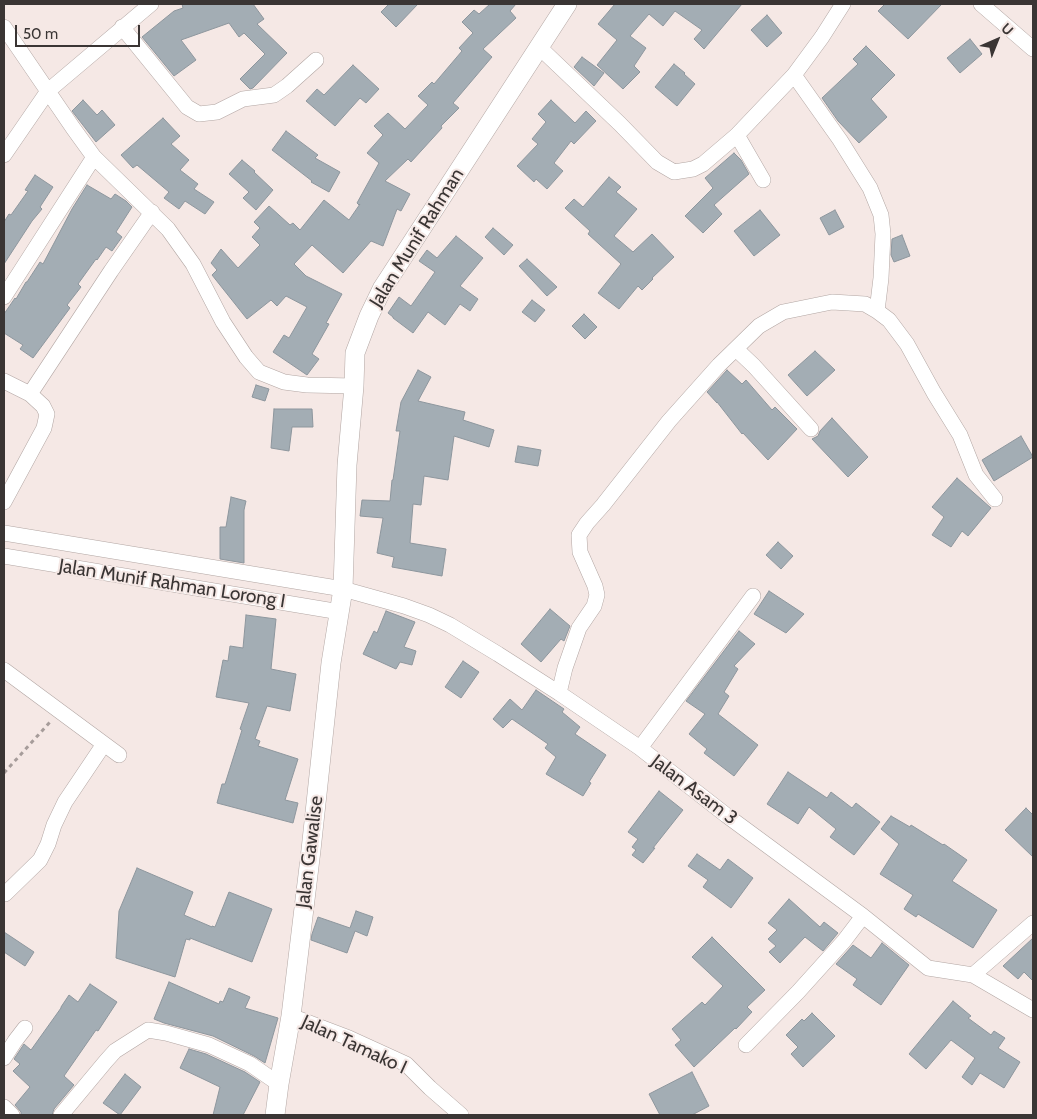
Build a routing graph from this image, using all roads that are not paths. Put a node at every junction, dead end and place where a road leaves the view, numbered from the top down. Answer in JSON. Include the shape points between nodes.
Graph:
{"nodes":[{"id":1,"x":151,"y":4,"type":"edge"},
{"id":2,"x":567,"y":4,"type":"edge"},
{"id":3,"x":843,"y":4,"type":"edge"},
{"id":4,"x":981,"y":4,"type":"edge"},
{"id":5,"x":4,"y":27,"type":"edge"},
{"id":6,"x":122,"y":27,"type":"junction"},
{"id":7,"x":539,"y":47,"type":"junction"},
{"id":8,"x":1033,"y":49,"type":"edge"},
{"id":9,"x":316,"y":60,"type":"dead end"},
{"id":10,"x":794,"y":75,"type":"junction"},
{"id":11,"x":48,"y":91,"type":"junction"},
{"id":12,"x":737,"y":135,"type":"junction"},
{"id":13,"x":4,"y":155,"type":"edge"},
{"id":14,"x":94,"y":156,"type":"junction"},
{"id":15,"x":763,"y":180,"type":"dead end"},
{"id":16,"x":152,"y":212,"type":"junction"},
{"id":17,"x":4,"y":297,"type":"edge"},
{"id":18,"x":877,"y":311,"type":"junction"},
{"id":19,"x":736,"y":349,"type":"junction"},
{"id":20,"x":4,"y":381,"type":"edge"},
{"id":21,"x":354,"y":386,"type":"junction"},
{"id":22,"x":30,"y":394,"type":"junction"},
{"id":23,"x":812,"y":429,"type":"dead end"},
{"id":24,"x":995,"y":499,"type":"dead end"},
{"id":25,"x":4,"y":502,"type":"edge"},
{"id":26,"x":4,"y":533,"type":"edge"},
{"id":27,"x":4,"y":556,"type":"edge"},
{"id":28,"x":343,"y":589,"type":"junction"},
{"id":29,"x":754,"y":596,"type":"dead end"},
{"id":30,"x":340,"y":612,"type":"junction"},
{"id":31,"x":4,"y":670,"type":"edge"},
{"id":32,"x":559,"y":693,"type":"junction"},
{"id":33,"x":104,"y":744,"type":"junction"},
{"id":34,"x":640,"y":748,"type":"junction"},
{"id":35,"x":119,"y":755,"type":"dead end"},
{"id":36,"x":5,"y":894,"type":"dead end"},
{"id":37,"x":863,"y":916,"type":"junction"},
{"id":38,"x":1033,"y":923,"type":"edge"},
{"id":39,"x":973,"y":975,"type":"junction"},
{"id":40,"x":1033,"y":1010,"type":"edge"},
{"id":41,"x":291,"y":1016,"type":"junction"},
{"id":42,"x":25,"y":1028,"type":"dead end"},
{"id":43,"x":746,"y":1045,"type":"dead end"},
{"id":44,"x":4,"y":1058,"type":"edge"},
{"id":45,"x":279,"y":1084,"type":"junction"},
{"id":46,"x":4,"y":1107,"type":"edge"},
{"id":47,"x":12,"y":1115,"type":"edge"},
{"id":48,"x":62,"y":1115,"type":"edge"},
{"id":49,"x":275,"y":1115,"type":"edge"},
{"id":50,"x":461,"y":1115,"type":"edge"}],
"edges":[{"from":1,"to":6,"type":"street"},
{"from":2,"to":7,"type":"street","name":"Jalan Munif Rahman"},
{"from":3,"to":10,"type":"street"},
{"from":4,"to":8,"type":"street"},
{"from":5,"to":11,"type":"street"},
{"from":6,"to":9,"type":"street","via":[[187,107],[199,114],[218,112],[243,99],[274,95]]},
{"from":6,"to":11,"type":"street"},
{"from":7,"to":12,"type":"street","via":[[657,162],[674,172],[703,164]]},
{"from":7,"to":21,"type":"street","name":"Jalan Munif Rahman","via":[[382,289],[355,353]]},
{"from":10,"to":12,"type":"street"},
{"from":10,"to":18,"type":"street","via":[[870,188],[881,215],[883,234]]},
{"from":11,"to":13,"type":"street"},
{"from":11,"to":14,"type":"street"},
{"from":12,"to":15,"type":"street"},
{"from":14,"to":16,"type":"street"},
{"from":14,"to":17,"type":"street"},
{"from":16,"to":21,"type":"street","via":[[193,264],[223,322],[259,372],[284,382]]},
{"from":16,"to":22,"type":"street"},
{"from":18,"to":19,"type":"street","via":[[865,304],[832,302],[783,312],[759,326]]},
{"from":18,"to":24,"type":"street","via":[[889,320],[907,344],[960,435],[976,475]]},
{"from":19,"to":23,"type":"street"},
{"from":19,"to":32,"type":"street","via":[[669,421],[579,535],[580,552],[597,595],[594,606],[579,628]]},
{"from":20,"to":22,"type":"street"},
{"from":21,"to":28,"type":"street","name":"Jalan Munif Rahman","via":[[347,465]]},
{"from":22,"to":25,"type":"street","via":[[47,414],[44,428]]},
{"from":26,"to":28,"type":"street","name":"Jalan Asam 3"},
{"from":27,"to":30,"type":"street","name":"Jalan Munif Rahman Lorong I"},
{"from":28,"to":30,"type":"street","name":"Jalan Gawalise"},
{"from":28,"to":32,"type":"street","name":"Jalan Asam 3","via":[[404,606],[450,625]]},
{"from":29,"to":34,"type":"street"},
{"from":30,"to":41,"type":"street","name":"Jalan Gawalise","via":[[331,663]]},
{"from":31,"to":33,"type":"street"},
{"from":32,"to":34,"type":"street","name":"Jalan Asam 3"},
{"from":33,"to":35,"type":"street"},
{"from":33,"to":36,"type":"street","via":[[65,802],[40,860]]},
{"from":34,"to":37,"type":"street","name":"Jalan Asam 3"},
{"from":37,"to":39,"type":"street","name":"Jalan Asam 3","via":[[928,968]]},
{"from":37,"to":43,"type":"street","via":[[798,992]]},
{"from":38,"to":39,"type":"street"},
{"from":39,"to":40,"type":"street","name":"Jalan Asam 3"},
{"from":41,"to":45,"type":"street","name":"Jalan Gawalise"},
{"from":41,"to":50,"type":"street","name":"Jalan Tamako I","via":[[406,1064]]},
{"from":42,"to":44,"type":"street"},
{"from":45,"to":48,"type":"street","via":[[250,1064],[209,1045],[148,1030],[115,1051]]},
{"from":45,"to":49,"type":"street","name":"Jalan Gawalise"},
{"from":46,"to":47,"type":"street"}]}
